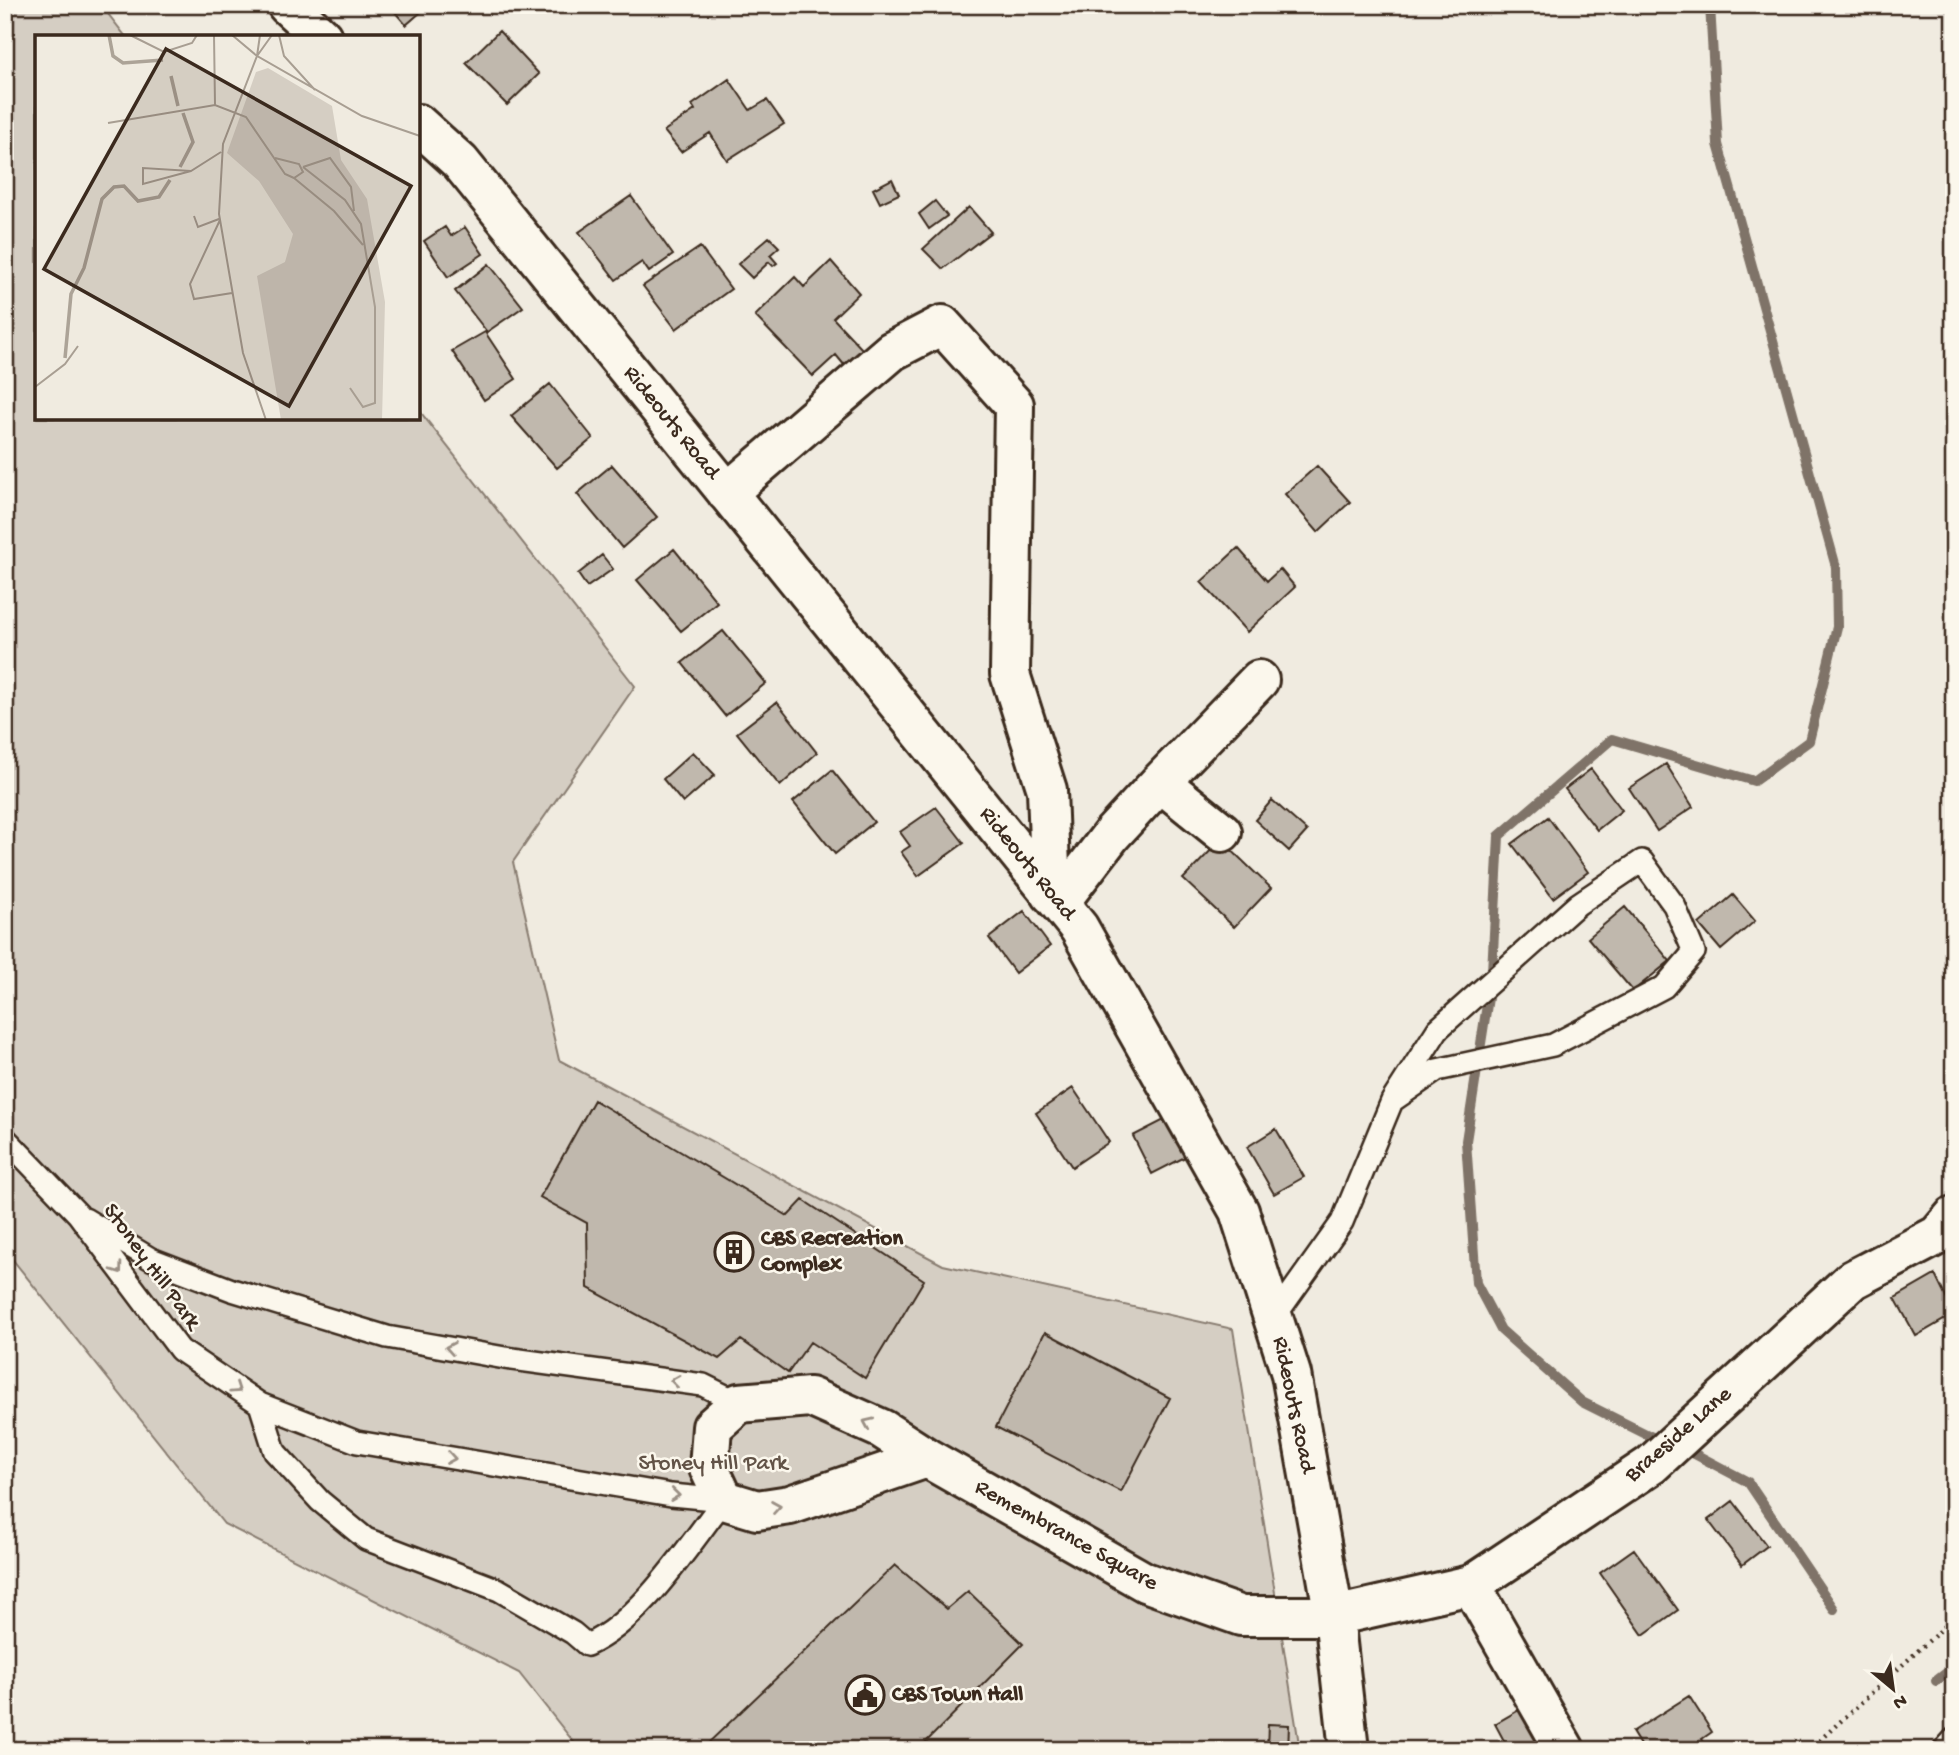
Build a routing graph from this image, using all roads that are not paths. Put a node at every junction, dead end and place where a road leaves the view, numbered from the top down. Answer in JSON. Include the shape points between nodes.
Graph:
{"nodes":[{"id":1,"x":287,"y":5,"type":"edge"},
{"id":2,"x":320,"y":35,"type":"edge"},
{"id":3,"x":420,"y":126,"type":"edge"},
{"id":4,"x":727,"y":493,"type":"junction"},
{"id":5,"x":1259,"y":680,"type":"dead end"},
{"id":6,"x":1160,"y":782,"type":"junction"},
{"id":7,"x":1222,"y":832,"type":"dead end"},
{"id":8,"x":1055,"y":898,"type":"junction"},
{"id":9,"x":1392,"y":1101,"type":"junction"},
{"id":10,"x":5,"y":1138,"type":"edge"},
{"id":11,"x":78,"y":1214,"type":"junction"},
{"id":12,"x":1954,"y":1216,"type":"edge"},
{"id":13,"x":1273,"y":1319,"type":"junction"},
{"id":14,"x":739,"y":1403,"type":"junction"},
{"id":15,"x":260,"y":1404,"type":"junction"},
{"id":16,"x":927,"y":1458,"type":"junction"},
{"id":17,"x":724,"y":1500,"type":"junction"},
{"id":18,"x":1471,"y":1585,"type":"junction"},
{"id":19,"x":1334,"y":1616,"type":"junction"},
{"id":20,"x":1954,"y":1739,"type":"edge"},
{"id":21,"x":1349,"y":1750,"type":"edge"},
{"id":22,"x":1565,"y":1750,"type":"edge"},
{"id":23,"x":1944,"y":1750,"type":"edge"}],
"edges":[{"from":1,"to":2,"type":"street"},
{"from":3,"to":4,"type":"street","name":"Rideouts Road","via":[[460,162]]},
{"from":4,"to":8,"type":"street","name":"Rideouts Road"},
{"from":4,"to":8,"type":"street","via":[[892,352],[942,325],[1014,405],[1010,674],[1047,790]]},
{"from":5,"to":6,"type":"street"},
{"from":6,"to":7,"type":"street"},
{"from":6,"to":8,"type":"street"},
{"from":8,"to":13,"type":"street","name":"Rideouts Road","via":[[1079,928],[1239,1212]]},
{"from":9,"to":9,"type":"lane","via":[[1437,1070],[1553,1045],[1664,987],[1694,952],[1674,905],[1642,860],[1578,904],[1438,1029]]},
{"from":9,"to":13,"type":"lane","via":[[1342,1222]]},
{"from":10,"to":11,"type":"lane"},
{"from":14,"to":11,"type":"lane","name":"Stoney Hill Park","one_way":true,"via":[[703,1385],[387,1337],[232,1290],[151,1259]]},
{"from":11,"to":15,"type":"lane","name":"Stoney Hill Park","one_way":true,"via":[[180,1350]]},
{"from":12,"to":18,"type":"street","name":"Braeside Lane","via":[[1938,1235],[1852,1280],[1651,1465]]},
{"from":13,"to":19,"type":"street","name":"Rideouts Road","via":[[1291,1374]]},
{"from":16,"to":14,"type":"street","name":"Remembrance Square","one_way":true,"via":[[882,1429],[810,1397]]},
{"from":14,"to":17,"type":"street","via":[[712,1427],[709,1468]]},
{"from":15,"to":17,"type":"lane","name":"Stoney Hill Park","one_way":true,"via":[[357,1442]]},
{"from":15,"to":17,"type":"lane","via":[[275,1452],[320,1501],[366,1539],[499,1590],[587,1645],[606,1637],[647,1597]]},
{"from":17,"to":16,"type":"street","one_way":true,"via":[[757,1510],[790,1505]]},
{"from":16,"to":19,"type":"street","name":"Remembrance Square","via":[[1145,1582],[1241,1616]]},
{"from":18,"to":19,"type":"street","name":"Braeside Lane"},
{"from":18,"to":22,"type":"street"},
{"from":19,"to":21,"type":"street","name":"Rideouts Road"},
{"from":20,"to":23,"type":"lane"}]}
